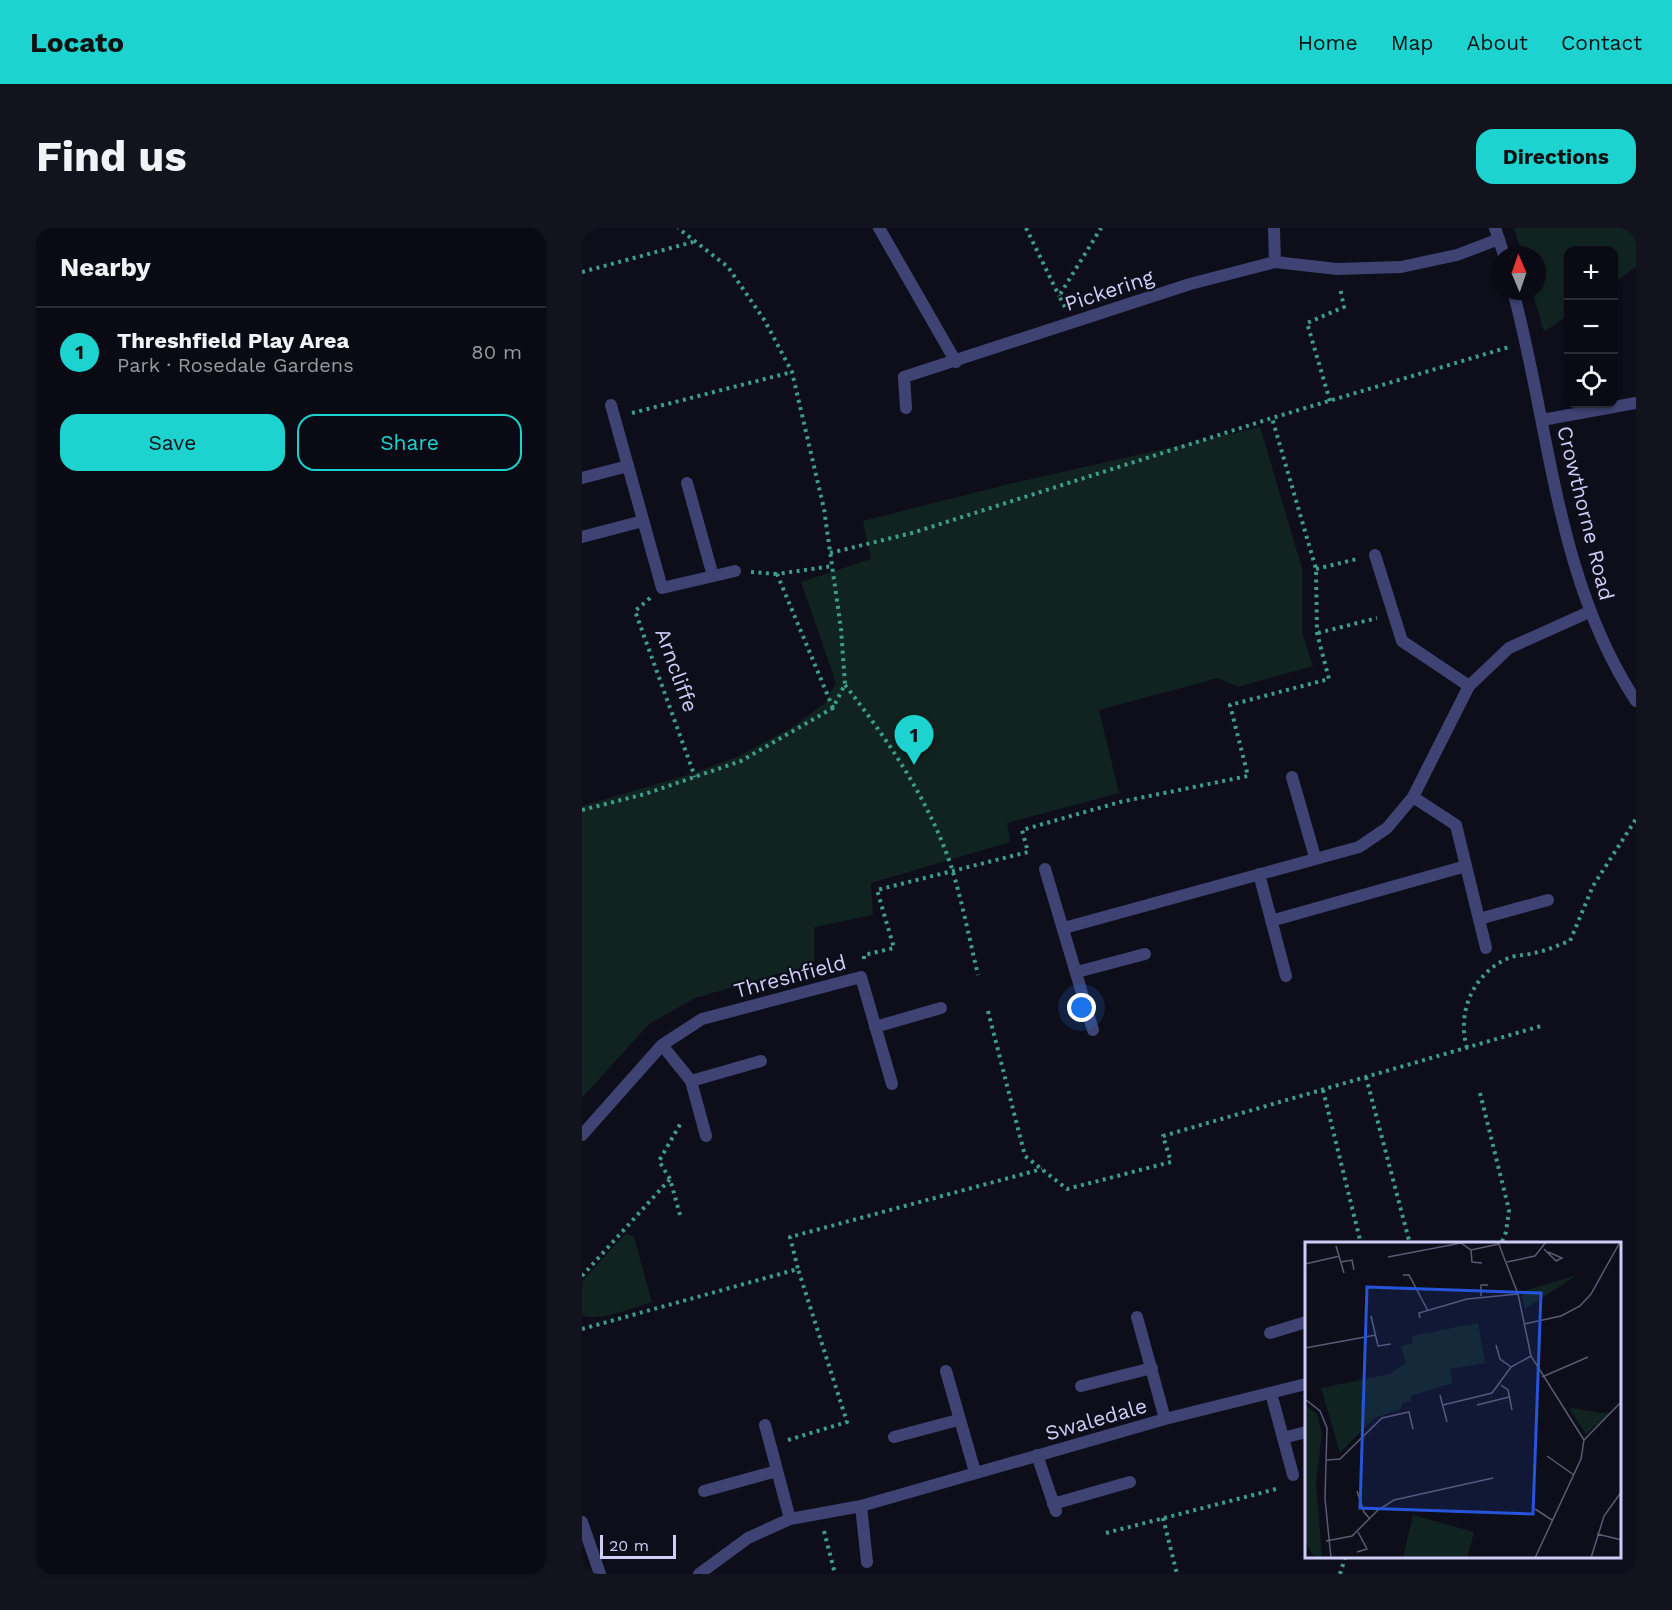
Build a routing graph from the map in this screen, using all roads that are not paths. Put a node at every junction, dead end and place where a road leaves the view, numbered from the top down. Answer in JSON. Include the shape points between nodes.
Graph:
{"nodes":[{"id":1,"x":879,"y":228,"type":"edge"},
{"id":2,"x":1274,"y":228,"type":"edge"},
{"id":3,"x":1497,"y":233,"type":"edge"},
{"id":4,"x":1275,"y":262,"type":"junction"},
{"id":5,"x":1515,"y":300,"type":"edge"},
{"id":6,"x":956,"y":362,"type":"junction"},
{"id":7,"x":1636,"y":403,"type":"edge"},
{"id":8,"x":906,"y":408,"type":"dead end"},
{"id":9,"x":613,"y":411,"type":"road end"},
{"id":10,"x":1542,"y":420,"type":"junction"},
{"id":11,"x":628,"y":466,"type":"junction"},
{"id":12,"x":582,"y":478,"type":"edge"},
{"id":13,"x":687,"y":483,"type":"dead end"},
{"id":14,"x":643,"y":521,"type":"junction"},
{"id":15,"x":582,"y":537,"type":"edge"},
{"id":16,"x":1375,"y":555,"type":"road end"},
{"id":17,"x":735,"y":571,"type":"road end"},
{"id":18,"x":712,"y":576,"type":"junction"},
{"id":19,"x":1589,"y":612,"type":"junction"},
{"id":20,"x":1469,"y":686,"type":"junction"},
{"id":21,"x":1636,"y":701,"type":"edge"},
{"id":22,"x":1292,"y":777,"type":"dead end"},
{"id":23,"x":1413,"y":797,"type":"junction"},
{"id":24,"x":1315,"y":857,"type":"junction"},
{"id":25,"x":1466,"y":866,"type":"junction"},
{"id":26,"x":1045,"y":869,"type":"dead end"},
{"id":27,"x":1259,"y":874,"type":"junction"},
{"id":28,"x":1548,"y":900,"type":"dead end"},
{"id":29,"x":1479,"y":919,"type":"junction"},
{"id":30,"x":1271,"y":921,"type":"junction"},
{"id":31,"x":1064,"y":928,"type":"junction"},
{"id":32,"x":1486,"y":948,"type":"dead end"},
{"id":33,"x":1145,"y":954,"type":"dead end"},
{"id":34,"x":1077,"y":972,"type":"junction"},
{"id":35,"x":1286,"y":976,"type":"dead end"},
{"id":36,"x":941,"y":1008,"type":"dead end"},
{"id":37,"x":875,"y":1027,"type":"junction"},
{"id":38,"x":1093,"y":1030,"type":"dead end"},
{"id":39,"x":662,"y":1045,"type":"junction"},
{"id":40,"x":761,"y":1061,"type":"dead end"},
{"id":41,"x":691,"y":1081,"type":"junction"},
{"id":42,"x":892,"y":1084,"type":"dead end"},
{"id":43,"x":582,"y":1135,"type":"edge"},
{"id":44,"x":706,"y":1136,"type":"dead end"},
{"id":45,"x":1137,"y":1317,"type":"dead end"},
{"id":46,"x":1305,"y":1322,"type":"edge"},
{"id":47,"x":1270,"y":1333,"type":"dead end"},
{"id":48,"x":1152,"y":1368,"type":"junction"},
{"id":49,"x":946,"y":1371,"type":"dead end"},
{"id":50,"x":1305,"y":1384,"type":"edge"},
{"id":51,"x":1081,"y":1386,"type":"dead end"},
{"id":52,"x":1271,"y":1393,"type":"junction"},
{"id":53,"x":1166,"y":1419,"type":"junction"},
{"id":54,"x":958,"y":1420,"type":"junction"},
{"id":55,"x":765,"y":1425,"type":"dead end"},
{"id":56,"x":1305,"y":1432,"type":"edge"},
{"id":57,"x":894,"y":1437,"type":"dead end"},
{"id":58,"x":1283,"y":1438,"type":"junction"},
{"id":59,"x":1037,"y":1455,"type":"junction"},
{"id":60,"x":777,"y":1471,"type":"junction"},
{"id":61,"x":975,"y":1472,"type":"junction"},
{"id":62,"x":1293,"y":1475,"type":"dead end"},
{"id":63,"x":1130,"y":1482,"type":"dead end"},
{"id":64,"x":704,"y":1491,"type":"dead end"},
{"id":65,"x":861,"y":1506,"type":"junction"},
{"id":66,"x":790,"y":1519,"type":"junction"},
{"id":67,"x":582,"y":1526,"type":"edge"},
{"id":68,"x":867,"y":1562,"type":"dead end"},
{"id":69,"x":600,"y":1574,"type":"edge"},
{"id":70,"x":699,"y":1574,"type":"edge"}],
"edges":[{"from":1,"to":6,"type":"street"},
{"from":2,"to":4,"type":"street"},
{"from":3,"to":4,"type":"street","name":"Pickering","via":[[1457,255],[1401,267],[1337,269]]},
{"from":4,"to":6,"type":"street","name":"Pickering","via":[[1190,284]]},
{"from":5,"to":10,"type":"street","name":"Crowthorne Road"},
{"from":6,"to":8,"type":"street","name":"Pickering","via":[[904,377]]},
{"from":7,"to":10,"type":"street"},
{"from":9,"to":11,"type":"street"},
{"from":10,"to":19,"type":"street","name":"Crowthorne Road","via":[[1575,569]]},
{"from":11,"to":12,"type":"street"},
{"from":11,"to":14,"type":"street"},
{"from":13,"to":18,"type":"street"},
{"from":14,"to":15,"type":"street"},
{"from":14,"to":18,"type":"street","via":[[662,588]]},
{"from":16,"to":20,"type":"street","via":[[1402,641]]},
{"from":17,"to":18,"type":"street"},
{"from":19,"to":20,"type":"street","via":[[1509,648]]},
{"from":19,"to":21,"type":"street","name":"Crowthorne Road"},
{"from":20,"to":23,"type":"street"},
{"from":22,"to":24,"type":"street"},
{"from":23,"to":24,"type":"street","via":[[1387,828],[1359,847]]},
{"from":23,"to":25,"type":"street","via":[[1456,825]]},
{"from":24,"to":27,"type":"street"},
{"from":25,"to":29,"type":"street"},
{"from":25,"to":30,"type":"street"},
{"from":26,"to":31,"type":"street"},
{"from":27,"to":30,"type":"street"},
{"from":27,"to":31,"type":"street"},
{"from":28,"to":29,"type":"street"},
{"from":29,"to":32,"type":"street"},
{"from":30,"to":35,"type":"street"},
{"from":31,"to":34,"type":"street"},
{"from":33,"to":34,"type":"street"},
{"from":34,"to":38,"type":"street"},
{"from":36,"to":37,"type":"street"},
{"from":37,"to":39,"type":"street","name":"Threshfield","via":[[861,977],[702,1019]]},
{"from":37,"to":42,"type":"street","name":"Threshfield"},
{"from":39,"to":41,"type":"street"},
{"from":39,"to":43,"type":"street","name":"Threshfield"},
{"from":40,"to":41,"type":"street"},
{"from":41,"to":44,"type":"street"},
{"from":45,"to":48,"type":"street","name":"Swaledale"},
{"from":46,"to":47,"type":"street"},
{"from":48,"to":51,"type":"street"},
{"from":48,"to":53,"type":"street","name":"Swaledale"},
{"from":49,"to":54,"type":"street"},
{"from":50,"to":52,"type":"street","name":"Swaledale"},
{"from":52,"to":53,"type":"street","name":"Swaledale"},
{"from":52,"to":58,"type":"street"},
{"from":53,"to":59,"type":"street","name":"Swaledale"},
{"from":54,"to":57,"type":"street"},
{"from":54,"to":61,"type":"street"},
{"from":55,"to":60,"type":"street"},
{"from":56,"to":58,"type":"street"},
{"from":58,"to":62,"type":"street"},
{"from":59,"to":61,"type":"street","name":"Swaledale"},
{"from":59,"to":63,"type":"street","name":"Swaledale","via":[[1054,1507]]},
{"from":60,"to":64,"type":"street"},
{"from":60,"to":66,"type":"street"},
{"from":61,"to":65,"type":"street","name":"Swaledale"},
{"from":65,"to":66,"type":"street","name":"Swaledale"},
{"from":65,"to":68,"type":"street"},
{"from":66,"to":70,"type":"street","name":"Swaledale","via":[[748,1538]]},
{"from":67,"to":69,"type":"street"}]}
